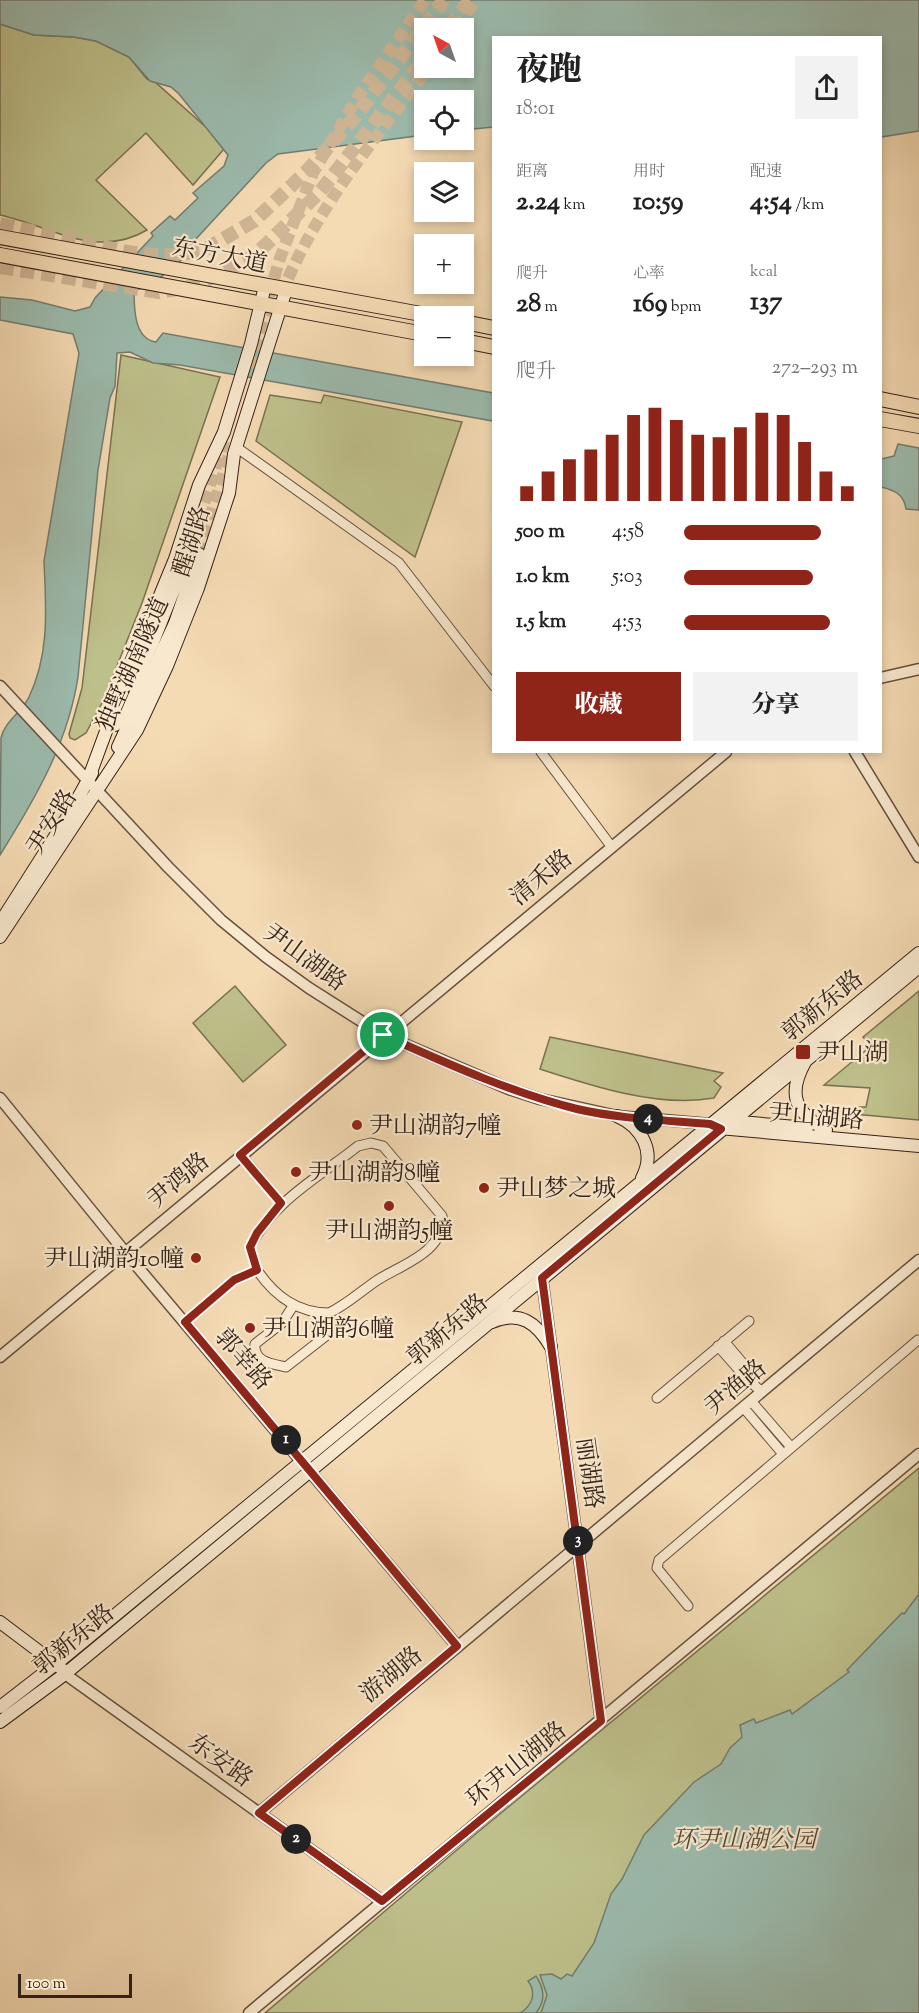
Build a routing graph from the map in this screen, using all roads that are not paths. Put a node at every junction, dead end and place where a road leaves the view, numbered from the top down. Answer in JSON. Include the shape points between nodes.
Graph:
{"nodes":[{"id":1,"x":0,"y":237,"type":"edge"},
{"id":2,"x":0,"y":255,"type":"edge"},
{"id":3,"x":265,"y":286,"type":"junction"},
{"id":4,"x":286,"y":290,"type":"junction"},
{"id":5,"x":260,"y":303,"type":"junction"},
{"id":6,"x":280,"y":307,"type":"junction"},
{"id":7,"x":414,"y":313,"type":"edge"},
{"id":8,"x":474,"y":324,"type":"edge"},
{"id":9,"x":492,"y":328,"type":"edge"},
{"id":10,"x":414,"y":332,"type":"edge"},
{"id":11,"x":474,"y":343,"type":"edge"},
{"id":12,"x":492,"y":347,"type":"edge"},
{"id":13,"x":882,"y":399,"type":"edge"},
{"id":14,"x":919,"y":407,"type":"edge"},
{"id":15,"x":882,"y":419,"type":"edge"},
{"id":16,"x":919,"y":426,"type":"edge"},
{"id":17,"x":236,"y":447,"type":"junction"},
{"id":18,"x":194,"y":554,"type":"tunnel mouth"},
{"id":19,"x":919,"y":669,"type":"edge"},
{"id":20,"x":882,"y":678,"type":"edge"},
{"id":21,"x":492,"y":684,"type":"edge"},
{"id":22,"x":0,"y":686,"type":"edge"},
{"id":23,"x":542,"y":753,"type":"edge"},
{"id":24,"x":725,"y":753,"type":"edge"},
{"id":25,"x":856,"y":753,"type":"edge"},
{"id":26,"x":93,"y":784,"type":"junction"},
{"id":27,"x":611,"y":846,"type":"junction"},
{"id":28,"x":919,"y":857,"type":"edge"},
{"id":29,"x":0,"y":923,"type":"edge"},
{"id":30,"x":0,"y":937,"type":"edge"},
{"id":31,"x":919,"y":953,"type":"edge"},
{"id":32,"x":919,"y":967,"type":"edge"},
{"id":33,"x":383,"y":1035,"type":"junction"},
{"id":34,"x":808,"y":1058,"type":"junction"},
{"id":35,"x":0,"y":1098,"type":"edge"},
{"id":36,"x":617,"y":1116,"type":"junction"},
{"id":37,"x":731,"y":1120,"type":"junction"},
{"id":38,"x":715,"y":1127,"type":"junction"},
{"id":39,"x":826,"y":1130,"type":"junction"},
{"id":40,"x":919,"y":1138,"type":"edge"},
{"id":41,"x":919,"y":1146,"type":"edge"},
{"id":42,"x":240,"y":1155,"type":"junction"},
{"id":43,"x":638,"y":1183,"type":"junction"},
{"id":44,"x":281,"y":1203,"type":"junction"},
{"id":45,"x":125,"y":1252,"type":"junction"},
{"id":46,"x":919,"y":1260,"type":"edge"},
{"id":47,"x":257,"y":1270,"type":"junction"},
{"id":48,"x":538,"y":1274,"type":"junction"},
{"id":49,"x":293,"y":1306,"type":"junction"},
{"id":50,"x":325,"y":1314,"type":"junction"},
{"id":51,"x":749,"y":1321,"type":"dead end"},
{"id":52,"x":185,"y":1322,"type":"junction"},
{"id":53,"x":483,"y":1327,"type":"junction"},
{"id":54,"x":918,"y":1340,"type":"edge"},
{"id":55,"x":721,"y":1343,"type":"junction"},
{"id":56,"x":551,"y":1347,"type":"junction"},
{"id":57,"x":0,"y":1357,"type":"edge"},
{"id":58,"x":758,"y":1387,"type":"junction"},
{"id":59,"x":657,"y":1398,"type":"dead end"},
{"id":60,"x":747,"y":1404,"type":"junction"},
{"id":61,"x":791,"y":1448,"type":"junction"},
{"id":62,"x":783,"y":1454,"type":"junction"},
{"id":63,"x":919,"y":1454,"type":"edge"},
{"id":64,"x":307,"y":1465,"type":"junction"},
{"id":65,"x":578,"y":1546,"type":"junction"},
{"id":66,"x":688,"y":1605,"type":"dead end"},
{"id":67,"x":0,"y":1622,"type":"edge"},
{"id":68,"x":0,"y":1632,"type":"edge"},
{"id":69,"x":457,"y":1646,"type":"junction"},
{"id":70,"x":58,"y":1668,"type":"junction"},
{"id":71,"x":0,"y":1707,"type":"edge"},
{"id":72,"x":601,"y":1721,"type":"junction"},
{"id":73,"x":0,"y":1722,"type":"edge"},
{"id":74,"x":259,"y":1813,"type":"junction"},
{"id":75,"x":382,"y":1901,"type":"junction"},
{"id":76,"x":249,"y":2013,"type":"edge"}],
"edges":[{"from":1,"to":3,"type":"main road","name":"东方大道"},
{"from":2,"to":5,"type":"main road","name":"东方大道"},
{"from":3,"to":4,"type":"main road","name":"东方大道"},
{"from":3,"to":5,"type":"main road","name":"醒湖路"},
{"from":4,"to":6,"type":"main road","name":"醒湖路"},
{"from":4,"to":7,"type":"main road","name":"东方大道"},
{"from":5,"to":6,"type":"main road","name":"东方大道"},
{"from":5,"to":26,"type":"main road","name":"醒湖路","via":[[224,432],[199,485],[176,559],[122,688]]},
{"from":6,"to":10,"type":"main road","name":"东方大道"},
{"from":6,"to":17,"type":"main road","name":"醒湖路"},
{"from":8,"to":9,"type":"main road"},
{"from":11,"to":12,"type":"main road"},
{"from":13,"to":14,"type":"main road"},
{"from":15,"to":16,"type":"main road"},
{"from":17,"to":21,"type":"street","via":[[399,563]]},
{"from":17,"to":26,"type":"main road","name":"醒湖路","via":[[229,494],[167,666],[137,730]]},
{"from":18,"to":26,"type":"main road","name":"独墅湖南隧道","via":[[166,643]]},
{"from":19,"to":20,"type":"street"},
{"from":22,"to":26,"type":"street","name":"尹山湖路"},
{"from":23,"to":27,"type":"street"},
{"from":24,"to":27,"type":"street","name":"清禾路"},
{"from":25,"to":28,"type":"street"},
{"from":26,"to":29,"type":"main road","name":"尹安路"},
{"from":26,"to":30,"type":"main road","name":"尹安路","via":[[45,873]]},
{"from":26,"to":33,"type":"street","name":"尹山湖路","via":[[221,920],[309,988]]},
{"from":27,"to":33,"type":"street","name":"清禾路"},
{"from":31,"to":38,"type":"main road","name":"郭新东路"},
{"from":32,"to":34,"type":"main road","name":"郭新东路"},
{"from":33,"to":36,"type":"street","name":"尹山湖路","via":[[509,1089]]},
{"from":33,"to":42,"type":"street","name":"尹鸿路"},
{"from":34,"to":37,"type":"main road","name":"郭新东路"},
{"from":34,"to":39,"type":"main road","via":[[797,1079],[796,1098],[806,1116]]},
{"from":35,"to":45,"type":"street","name":"郭莘路"},
{"from":36,"to":38,"type":"street","name":"尹山湖路"},
{"from":36,"to":43,"type":"main road","via":[[638,1129],[646,1146],[648,1163]]},
{"from":37,"to":38,"type":"main road","name":"尹山湖路"},
{"from":37,"to":39,"type":"main road","name":"尹山湖路"},
{"from":38,"to":41,"type":"main road","name":"尹山湖路"},
{"from":38,"to":43,"type":"main road","name":"郭新东路"},
{"from":38,"to":48,"type":"main road","name":"郭新东路"},
{"from":39,"to":40,"type":"main road","name":"尹山湖路"},
{"from":42,"to":44,"type":"street"},
{"from":42,"to":45,"type":"street","name":"尹鸿路"},
{"from":43,"to":48,"type":"main road","name":"郭新东路"},
{"from":44,"to":47,"type":"street","via":[[250,1247]]},
{"from":44,"to":50,"type":"street","via":[[358,1146],[370,1143],[383,1146],[442,1216],[435,1242],[410,1265],[396,1268],[342,1307]]},
{"from":45,"to":52,"type":"street","name":"郭莘路"},
{"from":45,"to":57,"type":"street","name":"尹鸿路"},
{"from":46,"to":58,"type":"street","name":"尹渔路"},
{"from":47,"to":49,"type":"street","via":[[270,1289]]},
{"from":47,"to":52,"type":"street","via":[[234,1280]]},
{"from":48,"to":53,"type":"main road","name":"郭新东路"},
{"from":48,"to":56,"type":"street","name":"丽湖路"},
{"from":48,"to":64,"type":"main road","name":"郭新东路"},
{"from":49,"to":50,"type":"street"},
{"from":49,"to":50,"type":"street","via":[[282,1323],[255,1344],[259,1358],[286,1367],[330,1332]]},
{"from":51,"to":55,"type":"street"},
{"from":52,"to":64,"type":"street","name":"郭莘路"},
{"from":53,"to":56,"type":"main road","via":[[508,1317],[524,1319],[536,1326]]},
{"from":53,"to":64,"type":"main road","name":"郭新东路"},
{"from":54,"to":61,"type":"street"},
{"from":55,"to":58,"type":"street","via":[[751,1373]]},
{"from":55,"to":59,"type":"street"},
{"from":56,"to":65,"type":"street","name":"丽湖路"},
{"from":58,"to":60,"type":"street","name":"尹渔路"},
{"from":60,"to":61,"type":"street"},
{"from":60,"to":62,"type":"street"},
{"from":60,"to":65,"type":"street","name":"尹渔路"},
{"from":61,"to":62,"type":"street"},
{"from":62,"to":66,"type":"street","via":[[659,1560],[658,1571]]},
{"from":63,"to":72,"type":"street","name":"环尹山湖路"},
{"from":64,"to":69,"type":"street","name":"郭莘路"},
{"from":64,"to":70,"type":"main road","name":"郭新东路"},
{"from":65,"to":69,"type":"street","name":"游湖路"},
{"from":65,"to":72,"type":"street","name":"丽湖路"},
{"from":67,"to":70,"type":"main road","name":"东安路"},
{"from":68,"to":70,"type":"main road","name":"东安路"},
{"from":69,"to":74,"type":"street","name":"游湖路"},
{"from":70,"to":71,"type":"main road","name":"郭新东路"},
{"from":70,"to":73,"type":"main road","name":"郭新东路"},
{"from":70,"to":74,"type":"street","name":"东安路"},
{"from":72,"to":75,"type":"street","name":"环尹山湖路"},
{"from":74,"to":75,"type":"street","name":"东安路"},
{"from":75,"to":76,"type":"street","name":"环尹山湖路"}]}
